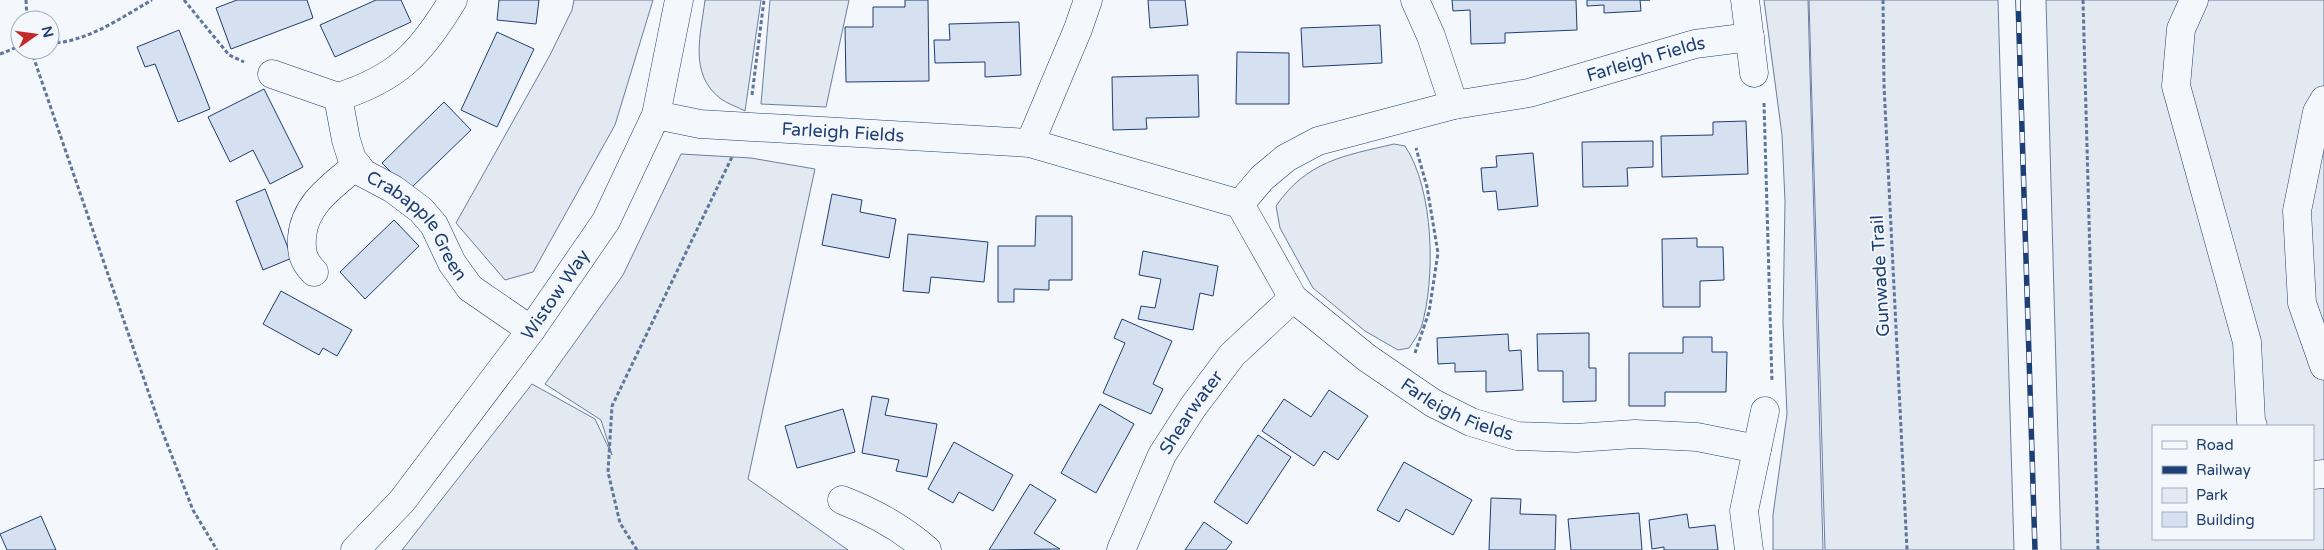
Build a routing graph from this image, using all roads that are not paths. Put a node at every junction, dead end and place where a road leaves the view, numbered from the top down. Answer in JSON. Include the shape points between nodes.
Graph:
{"nodes":[{"id":1,"x":454,"y":0,"type":"edge"},
{"id":2,"x":679,"y":0,"type":"edge"},
{"id":3,"x":1088,"y":0,"type":"edge"},
{"id":4,"x":1415,"y":0,"type":"edge"},
{"id":5,"x":1745,"y":0,"type":"edge"},
{"id":6,"x":2194,"y":0,"type":"edge"},
{"id":7,"x":1750,"y":37,"type":"junction"},
{"id":8,"x":1754,"y":73,"type":"road end"},
{"id":9,"x":272,"y":74,"type":"road end"},
{"id":10,"x":338,"y":97,"type":"junction"},
{"id":11,"x":2324,"y":100,"type":"edge"},
{"id":12,"x":1454,"y":105,"type":"junction"},
{"id":13,"x":656,"y":115,"type":"junction"},
{"id":14,"x":1030,"y":143,"type":"junction"},
{"id":15,"x":357,"y":165,"type":"junction"},
{"id":16,"x":1240,"y":204,"type":"junction"},
{"id":17,"x":314,"y":272,"type":"dead end"},
{"id":18,"x":1293,"y":298,"type":"junction"},
{"id":19,"x":531,"y":330,"type":"junction"},
{"id":20,"x":2324,"y":366,"type":"edge"},
{"id":21,"x":1765,"y":411,"type":"road end"},
{"id":22,"x":2253,"y":425,"type":"edge"},
{"id":23,"x":1757,"y":449,"type":"junction"},
{"id":24,"x":842,"y":500,"type":"dead end"},
{"id":25,"x":355,"y":550,"type":"edge"},
{"id":26,"x":927,"y":550,"type":"edge"},
{"id":27,"x":1121,"y":550,"type":"edge"},
{"id":28,"x":1749,"y":550,"type":"edge"}],
"edges":[{"from":1,"to":10,"type":"street","via":[[438,25],[408,60],[384,79]]},
{"from":2,"to":13,"type":"street","name":"Wistow Way"},
{"from":3,"to":14,"type":"street"},
{"from":4,"to":12,"type":"street","via":[[1432,36]]},
{"from":5,"to":7,"type":"street"},
{"from":6,"to":22,"type":"street","via":[[2181,29],[2176,86],[2247,342]]},
{"from":7,"to":8,"type":"street"},
{"from":7,"to":12,"type":"street","name":"Farleigh Fields","via":[[1695,44],[1529,93]]},
{"from":9,"to":10,"type":"street"},
{"from":10,"to":15,"type":"street","name":"Crabapple Green","via":[[346,140]]},
{"from":11,"to":20,"type":"street","via":[[2317,112],[2297,211],[2302,303]]},
{"from":12,"to":16,"type":"street","name":"Farleigh Fields","via":[[1318,140],[1286,158],[1262,178]]},
{"from":13,"to":14,"type":"street","name":"Farleigh Fields","via":[[700,124]]},
{"from":13,"to":19,"type":"street","name":"Wistow Way","via":[[606,221]]},
{"from":14,"to":16,"type":"street","name":"Farleigh Fields"},
{"from":15,"to":17,"type":"street","via":[[322,194],[304,222],[301,250],[305,263]]},
{"from":15,"to":19,"type":"street","name":"Crabapple Green","via":[[363,173],[393,189],[421,210],[434,225],[452,263],[470,288]]},
{"from":16,"to":18,"type":"street","name":"Farleigh Fields"},
{"from":18,"to":23,"type":"street","name":"Farleigh Fields","via":[[1401,382],[1471,422],[1517,436],[1576,438],[1635,434],[1697,438]]},
{"from":18,"to":27,"type":"street","name":"Shearwater","via":[[1232,354],[1193,407],[1162,456]]},
{"from":19,"to":25,"type":"street","name":"Wistow Way","via":[[402,501]]},
{"from":21,"to":23,"type":"street"},
{"from":23,"to":28,"type":"street","via":[[1744,511]]},
{"from":24,"to":26,"type":"street","via":[[868,510]]}]}
